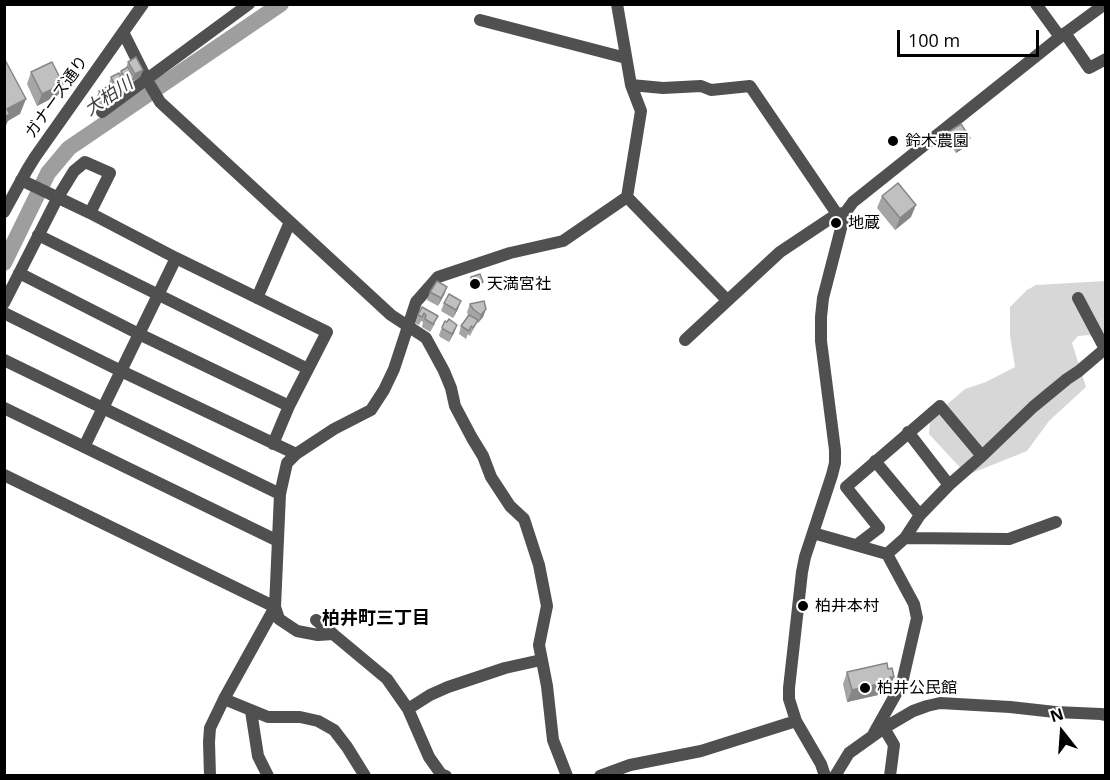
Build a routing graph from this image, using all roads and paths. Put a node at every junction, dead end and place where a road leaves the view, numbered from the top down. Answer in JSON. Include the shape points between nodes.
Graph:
{"nodes":[{"id":1,"x":143,"y":4,"type":"edge"},
{"id":2,"x":249,"y":4,"type":"edge"},
{"id":3,"x":617,"y":4,"type":"edge"},
{"id":4,"x":1036,"y":4,"type":"edge"},
{"id":5,"x":1105,"y":4,"type":"edge"},
{"id":6,"x":480,"y":20,"type":"dead end"},
{"id":7,"x":123,"y":32,"type":"junction"},
{"id":8,"x":1063,"y":35,"type":"junction"},
{"id":9,"x":626,"y":58,"type":"junction"},
{"id":10,"x":1106,"y":59,"type":"edge"},
{"id":11,"x":147,"y":80,"type":"junction"},
{"id":12,"x":631,"y":86,"type":"junction"},
{"id":13,"x":102,"y":112,"type":"dead end"},
{"id":14,"x":25,"y":181,"type":"junction"},
{"id":15,"x":55,"y":196,"type":"junction"},
{"id":16,"x":627,"y":196,"type":"junction"},
{"id":17,"x":4,"y":212,"type":"edge"},
{"id":18,"x":90,"y":213,"type":"junction"},
{"id":19,"x":841,"y":213,"type":"junction"},
{"id":20,"x":290,"y":222,"type":"junction"},
{"id":21,"x":38,"y":235,"type":"junction"},
{"id":22,"x":176,"y":258,"type":"junction"},
{"id":23,"x":19,"y":273,"type":"junction"},
{"id":24,"x":157,"y":296,"type":"junction"},
{"id":25,"x":257,"y":297,"type":"junction"},
{"id":26,"x":1078,"y":298,"type":"dead end"},
{"id":27,"x":727,"y":300,"type":"junction"},
{"id":28,"x":4,"y":303,"type":"edge"},
{"id":29,"x":4,"y":313,"type":"edge"},
{"id":30,"x":407,"y":326,"type":"junction"},
{"id":31,"x":139,"y":334,"type":"junction"},
{"id":32,"x":685,"y":340,"type":"dead end"},
{"id":33,"x":1105,"y":349,"type":"edge"},
{"id":34,"x":4,"y":360,"type":"edge"},
{"id":35,"x":308,"y":369,"type":"junction"},
{"id":36,"x":121,"y":371,"type":"junction"},
{"id":37,"x":289,"y":406,"type":"junction"},
{"id":38,"x":103,"y":407,"type":"junction"},
{"id":39,"x":4,"y":408,"type":"edge"},
{"id":40,"x":908,"y":432,"type":"junction"},
{"id":41,"x":273,"y":444,"type":"junction"},
{"id":42,"x":84,"y":447,"type":"junction"},
{"id":43,"x":296,"y":454,"type":"junction"},
{"id":44,"x":982,"y":456,"type":"junction"},
{"id":45,"x":875,"y":460,"type":"junction"},
{"id":46,"x":4,"y":476,"type":"edge"},
{"id":47,"x":949,"y":485,"type":"junction"},
{"id":48,"x":280,"y":494,"type":"junction"},
{"id":49,"x":920,"y":515,"type":"junction"},
{"id":50,"x":1056,"y":522,"type":"dead end"},
{"id":51,"x":813,"y":533,"type":"junction"},
{"id":52,"x":905,"y":538,"type":"junction"},
{"id":53,"x":278,"y":541,"type":"junction"},
{"id":54,"x":858,"y":544,"type":"junction"},
{"id":55,"x":887,"y":554,"type":"junction"},
{"id":56,"x":275,"y":607,"type":"junction"},
{"id":57,"x":316,"y":620,"type":"dead end"},
{"id":58,"x":333,"y":634,"type":"junction"},
{"id":59,"x":541,"y":660,"type":"junction"},
{"id":60,"x":224,"y":699,"type":"junction"},
{"id":61,"x":408,"y":709,"type":"junction"},
{"id":62,"x":251,"y":711,"type":"junction"},
{"id":63,"x":1106,"y":716,"type":"edge"},
{"id":64,"x":796,"y":721,"type":"junction"},
{"id":65,"x":878,"y":731,"type":"junction"},
{"id":66,"x":838,"y":774,"type":"edge"},
{"id":67,"x":210,"y":776,"type":"edge"},
{"id":68,"x":268,"y":776,"type":"edge"},
{"id":69,"x":365,"y":776,"type":"edge"},
{"id":70,"x":446,"y":776,"type":"edge"},
{"id":71,"x":567,"y":776,"type":"edge"},
{"id":72,"x":600,"y":776,"type":"edge"},
{"id":73,"x":825,"y":776,"type":"edge"},
{"id":74,"x":890,"y":776,"type":"edge"}],
"edges":[{"from":1,"to":7,"type":"street","name":"ガナーズ通り"},
{"from":2,"to":11,"type":"street"},
{"from":3,"to":9,"type":"street"},
{"from":4,"to":8,"type":"street"},
{"from":5,"to":8,"type":"street"},
{"from":6,"to":9,"type":"street"},
{"from":7,"to":11,"type":"street"},
{"from":7,"to":14,"type":"street","name":"ガナーズ通り","via":[[54,129]]},
{"from":8,"to":10,"type":"street","via":[[1089,68]]},
{"from":8,"to":19,"type":"street"},
{"from":9,"to":12,"type":"street"},
{"from":11,"to":13,"type":"street"},
{"from":11,"to":20,"type":"street","via":[[160,102]]},
{"from":12,"to":16,"type":"street","via":[[641,111]]},
{"from":12,"to":19,"type":"street","via":[[701,86],[711,90],[750,86]]},
{"from":14,"to":15,"type":"street"},
{"from":14,"to":17,"type":"street","name":"ガナーズ通り"},
{"from":15,"to":18,"type":"street"},
{"from":15,"to":18,"type":"street","via":[[85,162],[110,173]]},
{"from":15,"to":21,"type":"street"},
{"from":16,"to":27,"type":"street"},
{"from":16,"to":30,"type":"street","via":[[563,241],[510,253],[438,277],[416,302]]},
{"from":18,"to":22,"type":"street"},
{"from":19,"to":27,"type":"street","via":[[780,252]]},
{"from":19,"to":51,"type":"street","via":[[821,317],[834,463]]},
{"from":20,"to":25,"type":"street"},
{"from":20,"to":30,"type":"street"},
{"from":21,"to":23,"type":"street"},
{"from":21,"to":24,"type":"street"},
{"from":22,"to":24,"type":"street"},
{"from":22,"to":25,"type":"street"},
{"from":23,"to":28,"type":"street"},
{"from":23,"to":31,"type":"street"},
{"from":24,"to":31,"type":"street"},
{"from":24,"to":35,"type":"street"},
{"from":25,"to":35,"type":"street","via":[[327,332]]},
{"from":26,"to":33,"type":"street"},
{"from":27,"to":32,"type":"street"},
{"from":29,"to":36,"type":"street"},
{"from":30,"to":43,"type":"street","via":[[394,369],[371,410]]},
{"from":30,"to":59,"type":"street","via":[[426,338],[491,477],[524,519],[547,606],[539,645]]},
{"from":31,"to":36,"type":"street"},
{"from":31,"to":37,"type":"street"},
{"from":33,"to":44,"type":"street","via":[[1033,407]]},
{"from":34,"to":38,"type":"street"},
{"from":35,"to":37,"type":"street"},
{"from":36,"to":38,"type":"street"},
{"from":36,"to":41,"type":"street"},
{"from":37,"to":41,"type":"street"},
{"from":38,"to":42,"type":"street"},
{"from":38,"to":48,"type":"street"},
{"from":39,"to":42,"type":"street"},
{"from":40,"to":44,"type":"street","via":[[940,406]]},
{"from":40,"to":45,"type":"street"},
{"from":40,"to":47,"type":"street"},
{"from":41,"to":43,"type":"street"},
{"from":42,"to":53,"type":"street"},
{"from":43,"to":48,"type":"street","via":[[287,463]]},
{"from":44,"to":47,"type":"street"},
{"from":45,"to":49,"type":"street"},
{"from":45,"to":54,"type":"street","via":[[846,487],[879,528]]},
{"from":46,"to":56,"type":"street"},
{"from":47,"to":49,"type":"street"},
{"from":48,"to":53,"type":"street"},
{"from":49,"to":52,"type":"street"},
{"from":50,"to":52,"type":"street","via":[[1009,539]]},
{"from":51,"to":54,"type":"street"},
{"from":51,"to":64,"type":"street","via":[[802,572],[789,688]]},
{"from":52,"to":55,"type":"street"},
{"from":53,"to":56,"type":"street"},
{"from":54,"to":55,"type":"street"},
{"from":55,"to":65,"type":"street","via":[[914,604],[917,618],[902,683]]},
{"from":56,"to":58,"type":"street","via":[[279,619],[297,631],[318,636]]},
{"from":56,"to":60,"type":"street"},
{"from":57,"to":58,"type":"street"},
{"from":58,"to":61,"type":"street","via":[[387,679]]},
{"from":59,"to":61,"type":"street","via":[[448,687]]},
{"from":59,"to":71,"type":"street","via":[[553,740]]},
{"from":60,"to":62,"type":"street"},
{"from":60,"to":67,"type":"street","via":[[210,728]]},
{"from":61,"to":70,"type":"street","via":[[429,757]]},
{"from":62,"to":68,"type":"street","via":[[258,756]]},
{"from":62,"to":69,"type":"street","via":[[268,717],[318,721],[334,730]]},
{"from":63,"to":65,"type":"street","via":[[940,703],[913,711]]},
{"from":64,"to":72,"type":"street"},
{"from":64,"to":73,"type":"street"},
{"from":65,"to":66,"type":"street","via":[[849,753]]},
{"from":65,"to":74,"type":"street","via":[[894,745]]}]}
